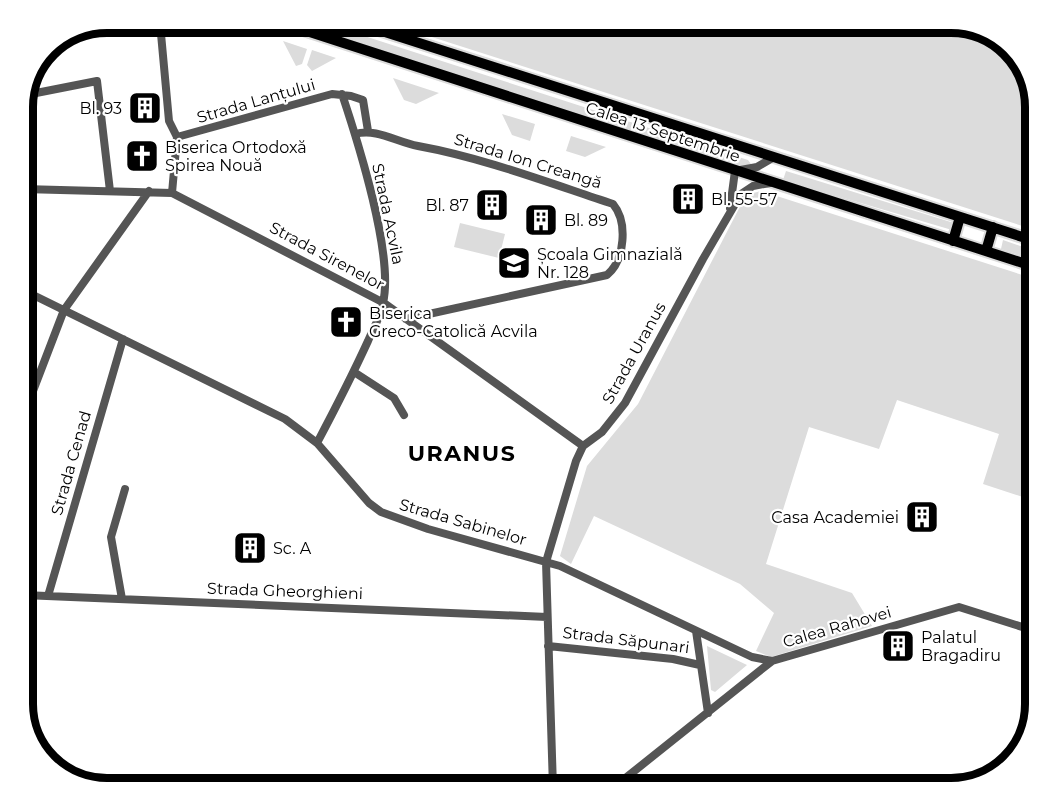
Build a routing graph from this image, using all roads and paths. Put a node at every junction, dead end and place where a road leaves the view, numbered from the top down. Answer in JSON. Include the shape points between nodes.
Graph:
{"nodes":[{"id":1,"x":161,"y":33,"type":"edge"},
{"id":2,"x":315,"y":33,"type":"edge"},
{"id":3,"x":391,"y":33,"type":"edge"},
{"id":4,"x":35,"y":93,"type":"edge"},
{"id":5,"x":342,"y":94,"type":"junction"},
{"id":6,"x":368,"y":130,"type":"junction"},
{"id":7,"x":355,"y":134,"type":"junction"},
{"id":8,"x":177,"y":137,"type":"junction"},
{"id":9,"x":774,"y":157,"type":"junction"},
{"id":10,"x":735,"y":171,"type":"junction"},
{"id":11,"x":773,"y":183,"type":"junction"},
{"id":12,"x":33,"y":189,"type":"edge"},
{"id":13,"x":110,"y":191,"type":"junction"},
{"id":14,"x":149,"y":191,"type":"junction"},
{"id":15,"x":172,"y":193,"type":"junction"},
{"id":16,"x":728,"y":214,"type":"junction"},
{"id":17,"x":960,"y":216,"type":"junction"},
{"id":18,"x":993,"y":227,"type":"junction"},
{"id":19,"x":1025,"y":238,"type":"edge"},
{"id":20,"x":952,"y":241,"type":"junction"},
{"id":21,"x":986,"y":251,"type":"junction"},
{"id":22,"x":1025,"y":264,"type":"edge"},
{"id":23,"x":33,"y":295,"type":"edge"},
{"id":24,"x":384,"y":303,"type":"junction"},
{"id":25,"x":64,"y":310,"type":"junction"},
{"id":26,"x":406,"y":320,"type":"junction"},
{"id":27,"x":123,"y":339,"type":"junction"},
{"id":28,"x":354,"y":372,"type":"junction"},
{"id":29,"x":33,"y":391,"type":"edge"},
{"id":30,"x":404,"y":415,"type":"dead end"},
{"id":31,"x":316,"y":443,"type":"junction"},
{"id":32,"x":583,"y":446,"type":"junction"},
{"id":33,"x":124,"y":489,"type":"dead end"},
{"id":34,"x":546,"y":562,"type":"junction"},
{"id":35,"x":33,"y":595,"type":"edge"},
{"id":36,"x":48,"y":596,"type":"junction"},
{"id":37,"x":122,"y":599,"type":"junction"},
{"id":38,"x":547,"y":617,"type":"junction"},
{"id":39,"x":1025,"y":628,"type":"edge"},
{"id":40,"x":696,"y":631,"type":"junction"},
{"id":41,"x":548,"y":646,"type":"junction"},
{"id":42,"x":772,"y":661,"type":"junction"},
{"id":43,"x":700,"y":665,"type":"junction"},
{"id":44,"x":708,"y":713,"type":"junction"},
{"id":45,"x":555,"y":778,"type":"edge"},
{"id":46,"x":627,"y":778,"type":"edge"}],
"edges":[{"from":1,"to":8,"type":"street","via":[[169,121]]},
{"from":2,"to":10,"type":"main road","name":"Calea 13 Septembrie"},
{"from":3,"to":9,"type":"main road","name":"Calea 13 Septembrie"},
{"from":4,"to":13,"type":"street","via":[[98,81]]},
{"from":5,"to":6,"type":"street","via":[[363,100]]},
{"from":5,"to":7,"type":"street","name":"Strada Acvila"},
{"from":5,"to":8,"type":"street","name":"Strada Lanțului"},
{"from":6,"to":7,"type":"street"},
{"from":6,"to":26,"type":"street","name":"Strada Ion Creangă","via":[[468,157],[613,204],[621,220],[618,264],[607,275]]},
{"from":7,"to":24,"type":"street","name":"Strada Acvila","via":[[385,262]]},
{"from":8,"to":15,"type":"street"},
{"from":9,"to":10,"type":"street","via":[[748,170]]},
{"from":9,"to":17,"type":"main road","name":"Calea 13 Septembrie"},
{"from":10,"to":11,"type":"main road","name":"Calea 13 Septembrie"},
{"from":10,"to":16,"type":"street","name":"Strada Uranus"},
{"from":11,"to":16,"type":"street","name":"Strada Uranus","via":[[745,190]]},
{"from":11,"to":20,"type":"main road","name":"Calea 13 Septembrie"},
{"from":12,"to":13,"type":"street","name":"Strada Sirenelor"},
{"from":13,"to":14,"type":"street","name":"Strada Sirenelor"},
{"from":14,"to":15,"type":"street","name":"Strada Sirenelor"},
{"from":14,"to":25,"type":"street"},
{"from":15,"to":24,"type":"street","name":"Strada Sirenelor"},
{"from":16,"to":32,"type":"street","name":"Strada Uranus","via":[[625,403],[602,432]]},
{"from":17,"to":18,"type":"main road","name":"Calea 13 Septembrie"},
{"from":17,"to":20,"type":"main road"},
{"from":18,"to":19,"type":"main road","name":"Calea 13 Septembrie"},
{"from":18,"to":21,"type":"main road"},
{"from":20,"to":21,"type":"main road","name":"Calea 13 Septembrie"},
{"from":21,"to":22,"type":"main road","name":"Calea 13 Septembrie"},
{"from":23,"to":25,"type":"street","name":"Strada Sabinelor"},
{"from":24,"to":26,"type":"street","name":"Strada Sirenelor"},
{"from":24,"to":28,"type":"street","name":"Strada Acvila"},
{"from":25,"to":27,"type":"street","name":"Strada Sabinelor"},
{"from":25,"to":29,"type":"street"},
{"from":26,"to":32,"type":"street","name":"Strada Sirenelor"},
{"from":27,"to":31,"type":"street","name":"Strada Sabinelor","via":[[285,419]]},
{"from":27,"to":36,"type":"street","name":"Strada Cenad"},
{"from":28,"to":30,"type":"street","via":[[394,398]]},
{"from":28,"to":31,"type":"street","name":"Strada Acvila"},
{"from":31,"to":34,"type":"street","name":"Strada Sabinelor","via":[[381,512]]},
{"from":32,"to":34,"type":"street","name":"Strada Uranus"},
{"from":33,"to":37,"type":"street","via":[[111,542]]},
{"from":34,"to":38,"type":"street","name":"Strada Uranus"},
{"from":34,"to":40,"type":"street","name":"Strada Sabinelor"},
{"from":35,"to":36,"type":"street","name":"Strada Gheorghieni"},
{"from":36,"to":37,"type":"street","name":"Strada Gheorghieni"},
{"from":37,"to":38,"type":"street","name":"Strada Gheorghieni"},
{"from":38,"to":41,"type":"street","name":"Strada Uranus"},
{"from":39,"to":42,"type":"street","name":"Calea Rahovei","via":[[959,607]]},
{"from":40,"to":42,"type":"street","name":"Strada Sabinelor","via":[[752,657]]},
{"from":40,"to":43,"type":"street"},
{"from":41,"to":43,"type":"street","name":"Strada Săpunari"},
{"from":41,"to":45,"type":"street","name":"Strada Uranus"},
{"from":42,"to":44,"type":"street","name":"Calea Rahovei"},
{"from":43,"to":44,"type":"street"},
{"from":44,"to":46,"type":"street","name":"Calea Rahovei"}]}
